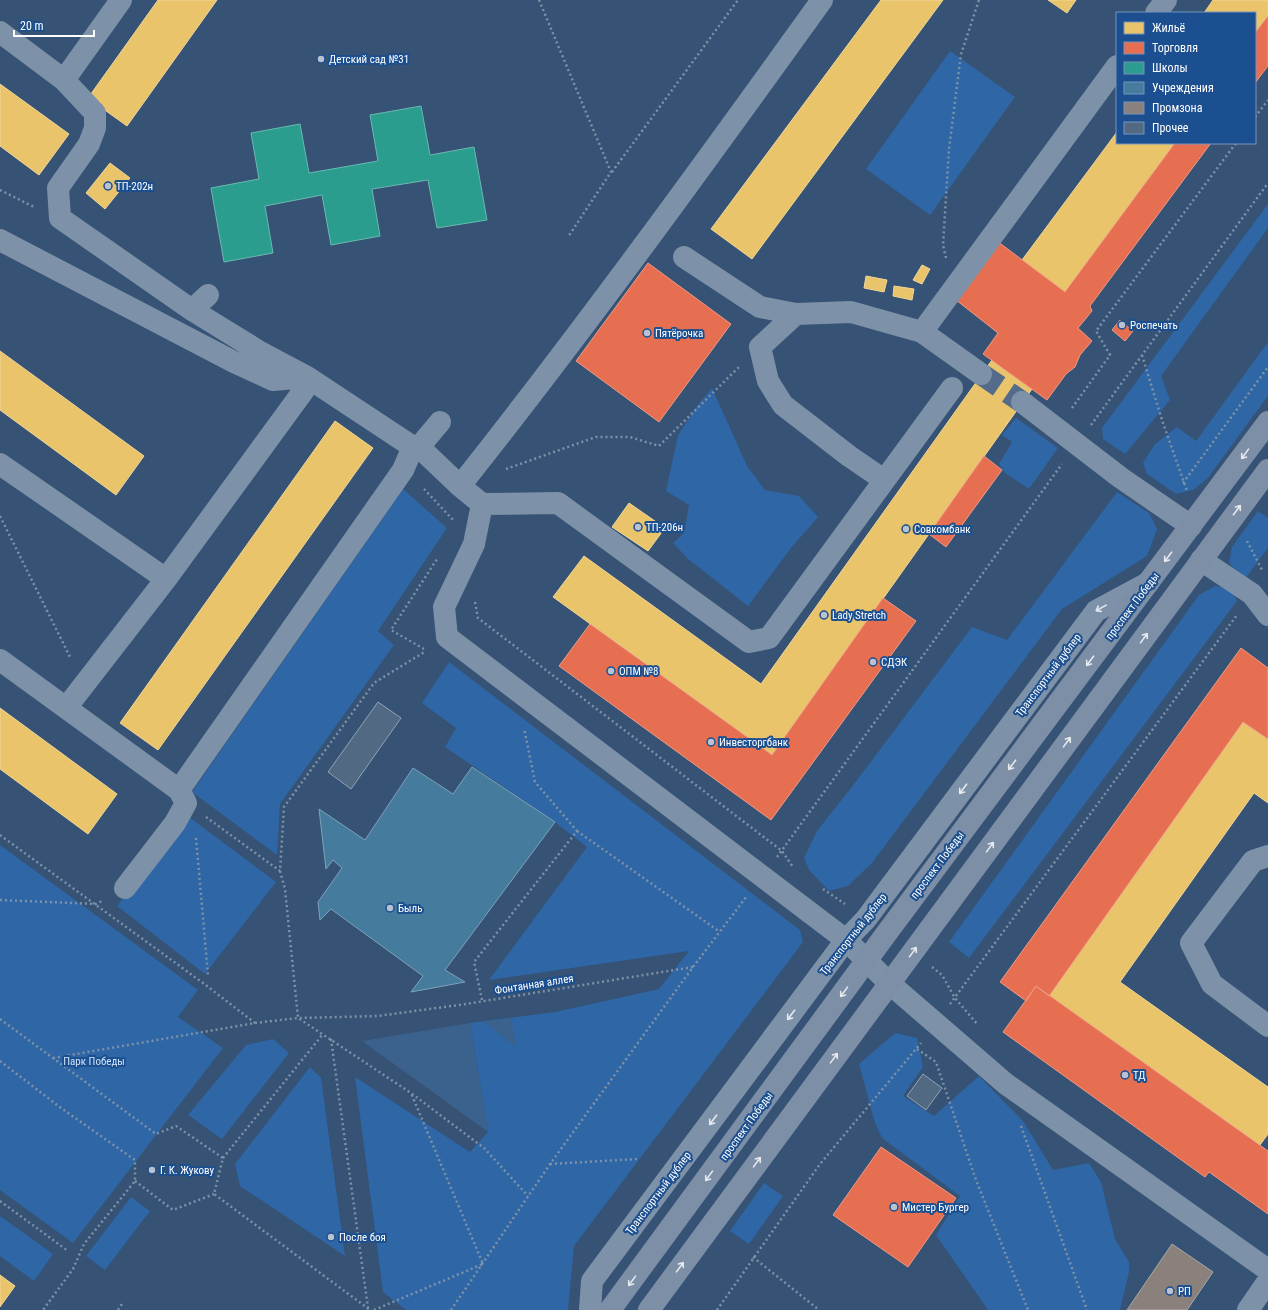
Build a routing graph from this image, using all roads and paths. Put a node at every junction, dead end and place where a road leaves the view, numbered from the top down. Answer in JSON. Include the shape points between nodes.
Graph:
{"nodes":[{"id":1,"x":121,"y":0,"type":"edge"},
{"id":2,"x":539,"y":0,"type":"edge"},
{"id":3,"x":738,"y":0,"type":"edge"},
{"id":4,"x":822,"y":0,"type":"edge"},
{"id":5,"x":979,"y":0,"type":"edge"},
{"id":6,"x":1166,"y":0,"type":"edge"},
{"id":7,"x":1157,"y":12,"type":"edge"},
{"id":8,"x":0,"y":32,"type":"edge"},
{"id":9,"x":1116,"y":67,"type":"edge"},
{"id":10,"x":64,"y":80,"type":"junction"},
{"id":11,"x":1268,"y":100,"type":"edge"},
{"id":12,"x":1256,"y":117,"type":"edge"},
{"id":13,"x":1235,"y":144,"type":"edge"},
{"id":14,"x":611,"y":172,"type":"junction"},
{"id":15,"x":1268,"y":183,"type":"edge"},
{"id":16,"x":0,"y":190,"type":"edge"},
{"id":17,"x":60,"y":218,"type":"junction"},
{"id":18,"x":568,"y":237,"type":"dead end"},
{"id":19,"x":0,"y":240,"type":"edge"},
{"id":20,"x":684,"y":258,"type":"dead end"},
{"id":21,"x":952,"y":293,"type":"junction"},
{"id":22,"x":208,"y":295,"type":"dead end"},
{"id":23,"x":192,"y":310,"type":"junction"},
{"id":24,"x":796,"y":314,"type":"junction"},
{"id":25,"x":922,"y":332,"type":"junction"},
{"id":26,"x":760,"y":347,"type":"junction"},
{"id":27,"x":1142,"y":354,"type":"junction"},
{"id":28,"x":1268,"y":367,"type":"edge"},
{"id":29,"x":981,"y":374,"type":"tunnel mouth"},
{"id":30,"x":307,"y":377,"type":"junction"},
{"id":31,"x":952,"y":388,"type":"dead end"},
{"id":32,"x":1022,"y":402,"type":"tunnel mouth"},
{"id":33,"x":440,"y":422,"type":"dead end"},
{"id":34,"x":1268,"y":422,"type":"edge"},
{"id":35,"x":1057,"y":429,"type":"junction"},
{"id":36,"x":1076,"y":444,"type":"junction"},
{"id":37,"x":416,"y":447,"type":"junction"},
{"id":38,"x":0,"y":464,"type":"edge"},
{"id":39,"x":403,"y":470,"type":"junction"},
{"id":40,"x":503,"y":470,"type":"dead end"},
{"id":41,"x":1268,"y":470,"type":"edge"},
{"id":42,"x":884,"y":480,"type":"junction"},
{"id":43,"x":1183,"y":483,"type":"junction"},
{"id":44,"x":460,"y":486,"type":"junction"},
{"id":45,"x":482,"y":504,"type":"junction"},
{"id":46,"x":1205,"y":508,"type":"junction"},
{"id":47,"x":0,"y":516,"type":"edge"},
{"id":48,"x":1226,"y":525,"type":"junction"},
{"id":49,"x":1191,"y":526,"type":"junction"},
{"id":50,"x":474,"y":544,"type":"junction"},
{"id":51,"x":1201,"y":560,"type":"junction"},
{"id":52,"x":166,"y":579,"type":"junction"},
{"id":53,"x":1148,"y":583,"type":"junction"},
{"id":54,"x":1252,"y":594,"type":"junction"},
{"id":55,"x":474,"y":595,"type":"dead end"},
{"id":56,"x":1268,"y":615,"type":"edge"},
{"id":57,"x":433,"y":655,"type":"dead end"},
{"id":58,"x":0,"y":660,"type":"edge"},
{"id":59,"x":84,"y":685,"type":"junction"},
{"id":60,"x":66,"y":708,"type":"junction"},
{"id":61,"x":523,"y":725,"type":"dead end"},
{"id":62,"x":182,"y":796,"type":"junction"},
{"id":63,"x":577,"y":831,"type":"junction"},
{"id":64,"x":0,"y":835,"type":"edge"},
{"id":65,"x":782,"y":851,"type":"junction"},
{"id":66,"x":1268,"y":856,"type":"edge"},
{"id":67,"x":794,"y":868,"type":"dead end"},
{"id":68,"x":280,"y":871,"type":"junction"},
{"id":69,"x":762,"y":877,"type":"junction"},
{"id":70,"x":820,"y":887,"type":"dead end"},
{"id":71,"x":125,"y":888,"type":"joint"},
{"id":72,"x":0,"y":900,"type":"edge"},
{"id":73,"x":96,"y":904,"type":"junction"},
{"id":74,"x":866,"y":919,"type":"junction"},
{"id":75,"x":720,"y":932,"type":"junction"},
{"id":76,"x":846,"y":940,"type":"junction"},
{"id":77,"x":913,"y":952,"type":"junction"},
{"id":78,"x":867,"y":961,"type":"junction"},
{"id":79,"x":693,"y":967,"type":"junction"},
{"id":80,"x":208,"y":975,"type":"dead end"},
{"id":81,"x":889,"y":983,"type":"junction"},
{"id":82,"x":814,"y":984,"type":"junction"},
{"id":83,"x":954,"y":998,"type":"junction"},
{"id":84,"x":482,"y":1000,"type":"junction"},
{"id":85,"x":298,"y":1018,"type":"junction"},
{"id":86,"x":0,"y":1019,"type":"edge"},
{"id":87,"x":936,"y":1022,"type":"junction"},
{"id":88,"x":254,"y":1023,"type":"junction"},
{"id":89,"x":1268,"y":1026,"type":"edge"},
{"id":90,"x":323,"y":1034,"type":"junction"},
{"id":91,"x":331,"y":1039,"type":"junction"},
{"id":92,"x":917,"y":1049,"type":"junction"},
{"id":93,"x":53,"y":1058,"type":"junction"},
{"id":94,"x":0,"y":1061,"type":"edge"},
{"id":95,"x":411,"y":1093,"type":"junction"},
{"id":96,"x":1019,"y":1121,"type":"dead end"},
{"id":97,"x":222,"y":1158,"type":"junction"},
{"id":98,"x":637,"y":1159,"type":"dead end"},
{"id":99,"x":550,"y":1164,"type":"junction"},
{"id":100,"x":135,"y":1181,"type":"junction"},
{"id":101,"x":214,"y":1194,"type":"junction"},
{"id":102,"x":528,"y":1196,"type":"junction"},
{"id":103,"x":0,"y":1201,"type":"edge"},
{"id":104,"x":68,"y":1251,"type":"dead end"},
{"id":105,"x":753,"y":1257,"type":"junction"},
{"id":106,"x":483,"y":1264,"type":"junction"},
{"id":107,"x":1268,"y":1270,"type":"edge"},
{"id":108,"x":1268,"y":1281,"type":"edge"},
{"id":109,"x":122,"y":1304,"type":"dead end"},
{"id":110,"x":368,"y":1309,"type":"edge"},
{"id":111,"x":43,"y":1310,"type":"edge"},
{"id":112,"x":118,"y":1310,"type":"edge"},
{"id":113,"x":374,"y":1310,"type":"edge"},
{"id":114,"x":451,"y":1310,"type":"edge"},
{"id":115,"x":590,"y":1310,"type":"edge"},
{"id":116,"x":610,"y":1310,"type":"edge"},
{"id":117,"x":649,"y":1310,"type":"edge"},
{"id":118,"x":717,"y":1310,"type":"edge"},
{"id":119,"x":819,"y":1310,"type":"edge"},
{"id":120,"x":1028,"y":1310,"type":"edge"},
{"id":121,"x":1087,"y":1310,"type":"edge"},
{"id":122,"x":1248,"y":1310,"type":"edge"}],
"edges":[{"from":1,"to":10,"type":"lane"},
{"from":2,"to":14,"type":"path"},
{"from":3,"to":14,"type":"path"},
{"from":4,"to":44,"type":"lane","via":[[648,241]]},
{"from":5,"to":21,"type":"path","via":[[962,54],[949,149],[944,244]]},
{"from":6,"to":7,"type":"lane"},
{"from":8,"to":10,"type":"lane"},
{"from":9,"to":21,"type":"lane"},
{"from":10,"to":17,"type":"lane","via":[[95,113],[95,128],[90,144],[58,188]]},
{"from":11,"to":12,"type":"path"},
{"from":13,"to":35,"type":"path","via":[[1096,331],[1110,355]]},
{"from":14,"to":18,"type":"path"},
{"from":15,"to":27,"type":"path"},
{"from":16,"to":17,"type":"path"},
{"from":17,"to":23,"type":"lane"},
{"from":19,"to":30,"type":"lane","via":[[273,380]]},
{"from":20,"to":24,"type":"lane","via":[[760,307]]},
{"from":21,"to":25,"type":"lane"},
{"from":22,"to":23,"type":"lane"},
{"from":23,"to":30,"type":"lane","via":[[260,352]]},
{"from":24,"to":25,"type":"lane","via":[[851,312]]},
{"from":24,"to":26,"type":"lane"},
{"from":25,"to":29,"type":"lane"},
{"from":26,"to":40,"type":"path","via":[[659,446],[630,436],[596,437]]},
{"from":26,"to":42,"type":"lane","via":[[768,381],[783,406]]},
{"from":27,"to":36,"type":"path"},
{"from":27,"to":43,"type":"path"},
{"from":28,"to":43,"type":"path"},
{"from":30,"to":37,"type":"lane"},
{"from":30,"to":52,"type":"lane","via":[[304,390]]},
{"from":31,"to":42,"type":"lane"},
{"from":32,"to":35,"type":"lane"},
{"from":33,"to":37,"type":"lane"},
{"from":34,"to":46,"type":"main road","name":"проспект Победы","one_way":true},
{"from":35,"to":36,"type":"lane"},
{"from":36,"to":49,"type":"lane"},
{"from":36,"to":65,"type":"path"},
{"from":37,"to":39,"type":"lane"},
{"from":37,"to":44,"type":"lane"},
{"from":38,"to":52,"type":"lane"},
{"from":39,"to":50,"type":"path","via":[[416,480]]},
{"from":39,"to":62,"type":"lane"},
{"from":48,"to":41,"type":"main road","one_way":true},
{"from":42,"to":45,"type":"lane","via":[[769,638],[748,642],[558,503]]},
{"from":43,"to":46,"type":"path","via":[[1190,496]]},
{"from":44,"to":45,"type":"lane"},
{"from":45,"to":50,"type":"lane"},
{"from":46,"to":49,"type":"main road","name":"проспект Победы"},
{"from":47,"to":59,"type":"path"},
{"from":48,"to":51,"type":"main road"},
{"from":48,"to":54,"type":"path","via":[[1247,540],[1266,576]]},
{"from":49,"to":53,"type":"main road","name":"проспект Победы","one_way":true},
{"from":50,"to":69,"type":"lane","via":[[444,607],[447,637]]},
{"from":51,"to":54,"type":"lane"},
{"from":77,"to":51,"type":"main road","one_way":true},
{"from":52,"to":59,"type":"lane"},
{"from":53,"to":74,"type":"lane","name":"Транспортный дублер","one_way":true,"via":[[1096,611]]},
{"from":53,"to":78,"type":"main road","name":"проспект Победы","one_way":true},
{"from":54,"to":56,"type":"lane"},
{"from":54,"to":83,"type":"path"},
{"from":55,"to":65,"type":"path","via":[[478,618]]},
{"from":57,"to":68,"type":"path","via":[[426,651],[374,683],[284,807]]},
{"from":58,"to":60,"type":"lane"},
{"from":59,"to":60,"type":"lane"},
{"from":60,"to":62,"type":"lane"},
{"from":61,"to":63,"type":"path","via":[[535,782]]},
{"from":62,"to":68,"type":"path"},
{"from":62,"to":71,"type":"lane","via":[[176,823]]},
{"from":62,"to":80,"type":"path","via":[[194,825]]},
{"from":63,"to":75,"type":"path"},
{"from":63,"to":84,"type":"path","via":[[474,962]]},
{"from":64,"to":73,"type":"path"},
{"from":65,"to":67,"type":"path"},
{"from":65,"to":69,"type":"path"},
{"from":66,"to":89,"type":"lane","via":[[1253,861],[1191,943],[1212,984]]},
{"from":68,"to":85,"type":"path","via":[[285,889]]},
{"from":69,"to":75,"type":"path"},
{"from":69,"to":76,"type":"lane"},
{"from":70,"to":74,"type":"path"},
{"from":71,"to":73,"type":"path"},
{"from":72,"to":73,"type":"path"},
{"from":73,"to":88,"type":"path"},
{"from":74,"to":76,"type":"lane","name":"Транспортный дублер"},
{"from":75,"to":79,"type":"path"},
{"from":76,"to":78,"type":"lane"},
{"from":76,"to":82,"type":"lane","name":"Транспортный дублер"},
{"from":77,"to":81,"type":"main road"},
{"from":77,"to":83,"type":"path","via":[[942,975]]},
{"from":78,"to":81,"type":"lane"},
{"from":78,"to":82,"type":"lane"},
{"from":78,"to":116,"type":"main road","name":"проспект Победы","one_way":true},
{"from":79,"to":84,"type":"path","name":"Фонтанная аллея"},
{"from":79,"to":99,"type":"path"},
{"from":81,"to":87,"type":"lane"},
{"from":117,"to":81,"type":"main road","one_way":true},
{"from":82,"to":115,"type":"lane","name":"Транспортный дублер","one_way":true,"via":[[592,1281]]},
{"from":83,"to":87,"type":"path"},
{"from":84,"to":85,"type":"path","name":"Фонтанная аллея","via":[[378,1016]]},
{"from":85,"to":88,"type":"path","name":"Фонтанная аллея"},
{"from":85,"to":90,"type":"path"},
{"from":86,"to":93,"type":"path"},
{"from":87,"to":92,"type":"path"},
{"from":87,"to":107,"type":"lane","via":[[1006,1084]]},
{"from":88,"to":93,"type":"path","name":"Фонтанная аллея"},
{"from":90,"to":91,"type":"path"},
{"from":90,"to":97,"type":"path"},
{"from":91,"to":95,"type":"path"},
{"from":91,"to":110,"type":"path"},
{"from":92,"to":105,"type":"path","via":[[820,1164]]},
{"from":92,"to":120,"type":"path","via":[[936,1062],[976,1180]]},
{"from":93,"to":97,"type":"path","via":[[156,1134],[176,1126]]},
{"from":94,"to":100,"type":"path","via":[[135,1160]]},
{"from":95,"to":102,"type":"path","via":[[484,1148]]},
{"from":95,"to":106,"type":"path"},
{"from":96,"to":121,"type":"path"},
{"from":97,"to":101,"type":"path"},
{"from":98,"to":99,"type":"path"},
{"from":99,"to":102,"type":"path"},
{"from":100,"to":101,"type":"path","via":[[173,1210]]},
{"from":100,"to":111,"type":"path","via":[[84,1244],[74,1269]]},
{"from":101,"to":110,"type":"path"},
{"from":102,"to":106,"type":"path"},
{"from":103,"to":104,"type":"path"},
{"from":105,"to":118,"type":"path"},
{"from":105,"to":119,"type":"path"},
{"from":106,"to":113,"type":"path"},
{"from":106,"to":114,"type":"path"},
{"from":108,"to":122,"type":"lane"},
{"from":109,"to":112,"type":"path"}]}
